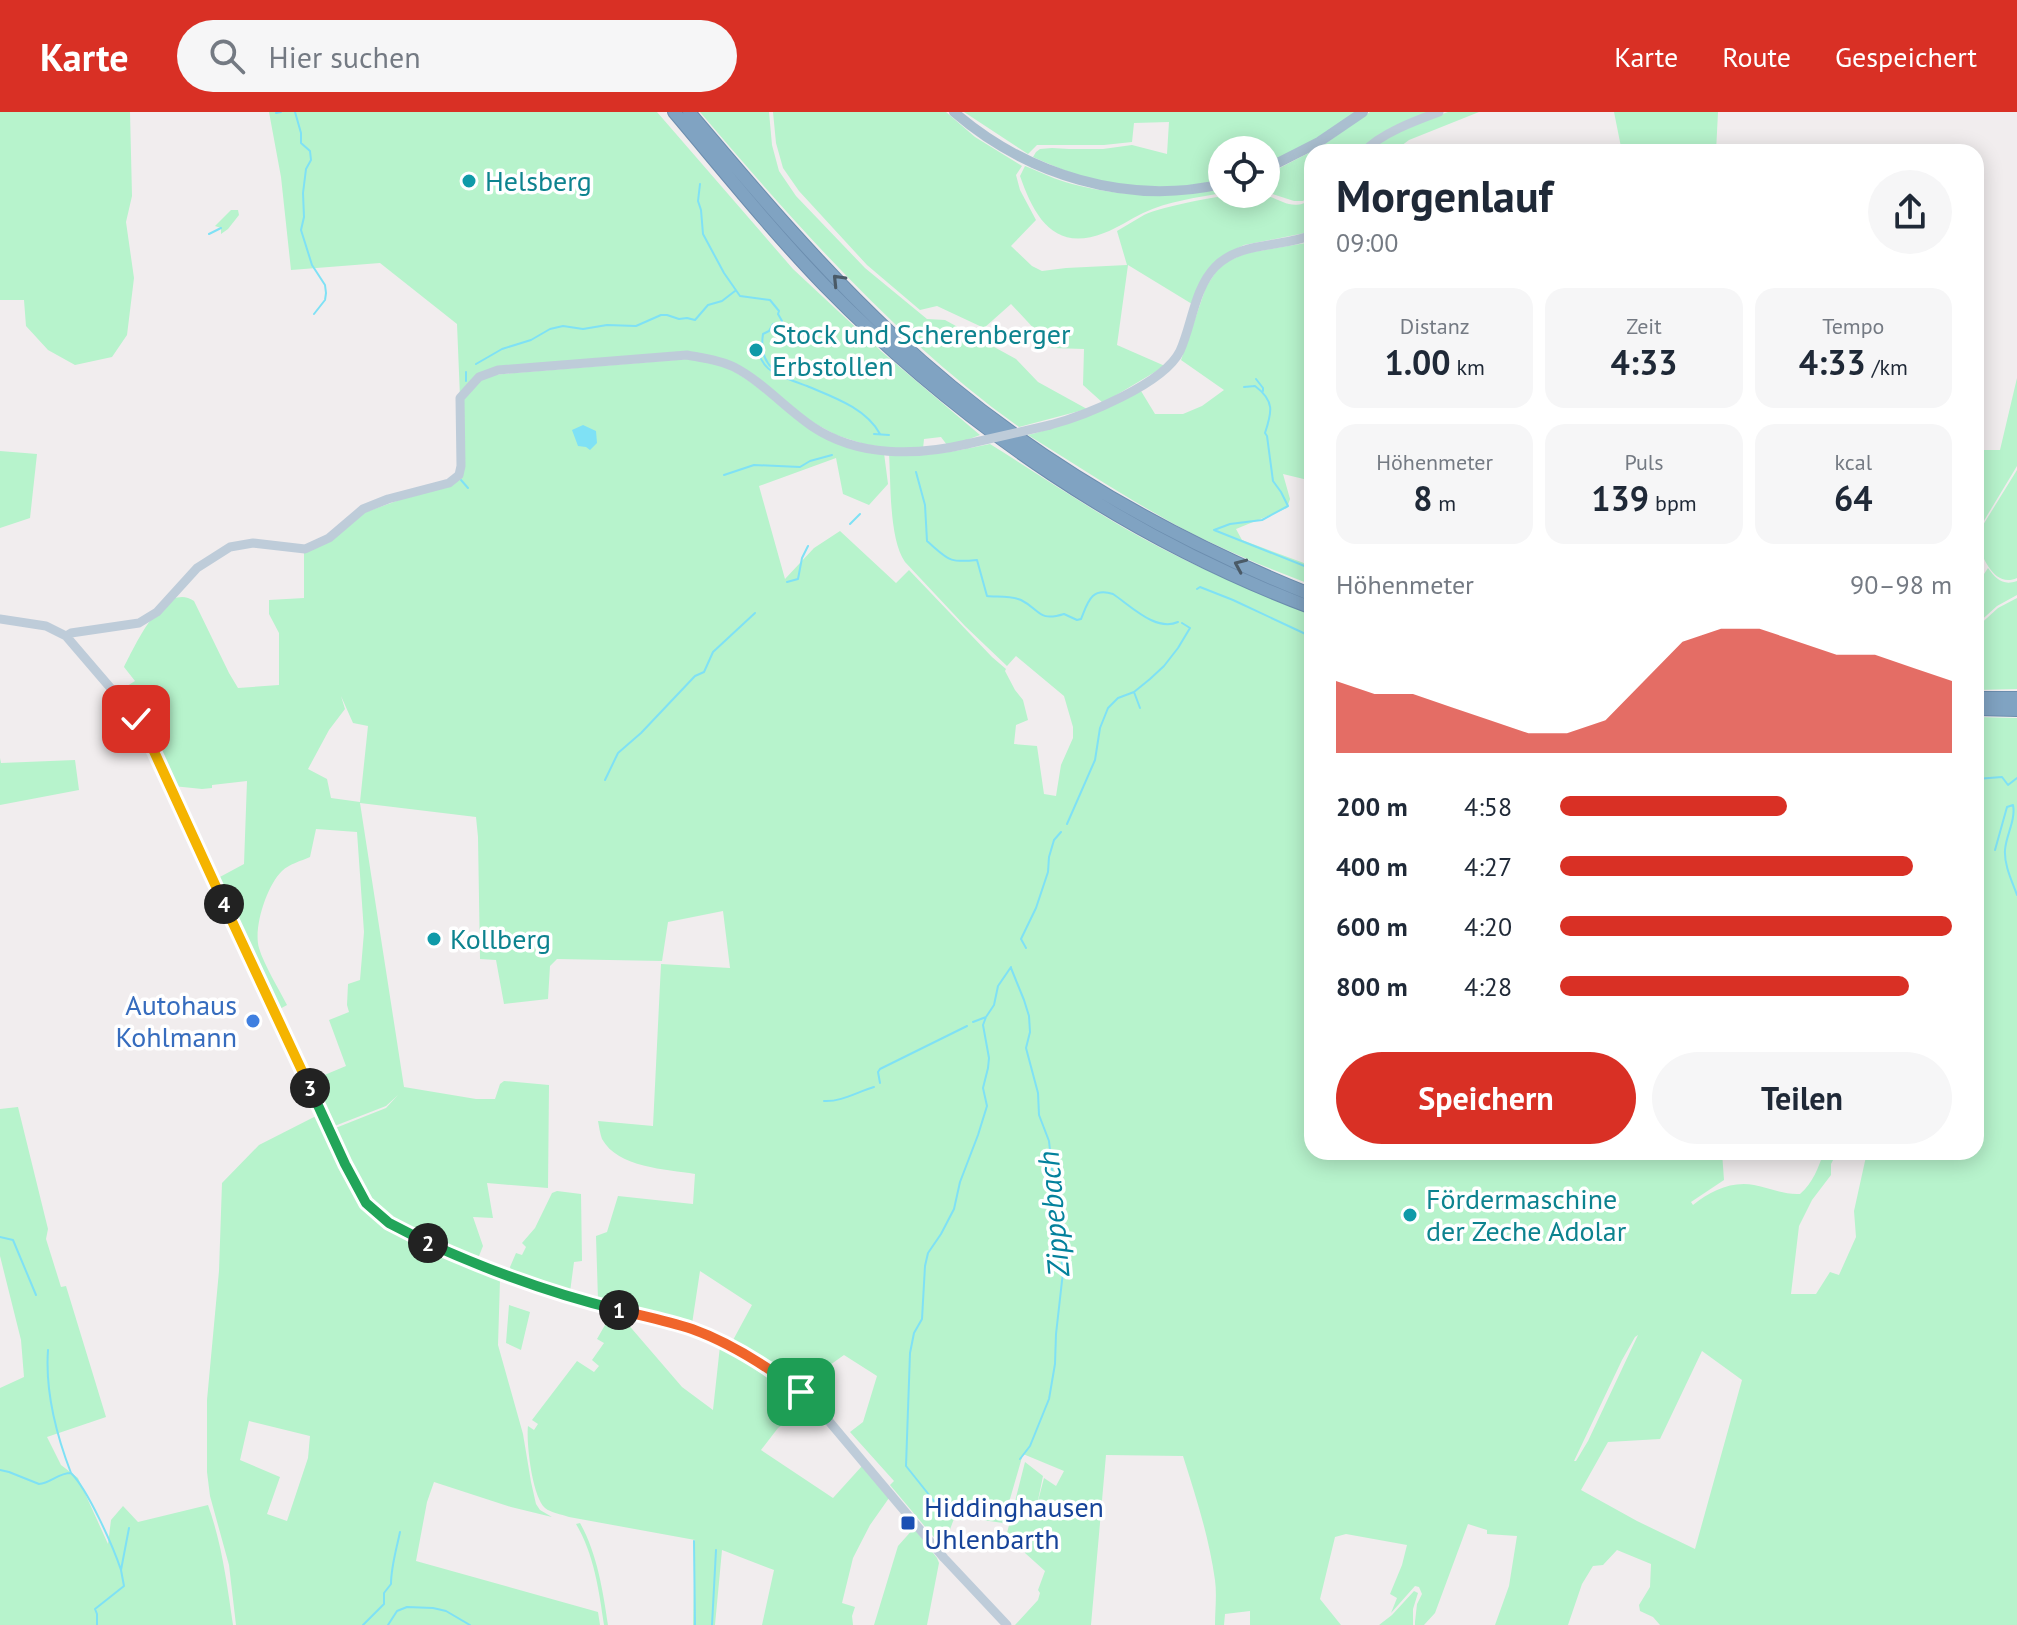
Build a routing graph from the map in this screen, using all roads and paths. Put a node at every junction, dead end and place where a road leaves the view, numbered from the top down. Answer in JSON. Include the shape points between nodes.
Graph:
{"nodes":[{"id":1,"x":674,"y":112,"type":"edge"},
{"id":2,"x":689,"y":112,"type":"edge"},
{"id":3,"x":954,"y":112,"type":"edge"},
{"id":4,"x":1363,"y":112,"type":"edge"},
{"id":5,"x":1439,"y":112,"type":"edge"},
{"id":6,"x":1315,"y":144,"type":"edge"},
{"id":7,"x":1374,"y":144,"type":"edge"},
{"id":8,"x":1304,"y":150,"type":"edge"},
{"id":9,"x":1280,"y":162,"type":"edge"},
{"id":10,"x":1208,"y":188,"type":"edge"},
{"id":11,"x":1304,"y":238,"type":"edge"},
{"id":12,"x":1304,"y":592,"type":"edge"},
{"id":13,"x":1304,"y":605,"type":"edge"},
{"id":14,"x":0,"y":619,"type":"edge"},
{"id":15,"x":66,"y":636,"type":"junction"},
{"id":16,"x":1984,"y":699,"type":"edge"},
{"id":17,"x":2015,"y":701,"type":"edge"},
{"id":18,"x":1984,"y":707,"type":"edge"},
{"id":19,"x":1007,"y":1625,"type":"edge"}],
"edges":[{"from":1,"to":13,"type":"highway","via":[[827,288],[972,417],[1148,533]]},
{"from":12,"to":2,"type":"highway","one_way":true,"via":[[1149,519],[980,408],[893,336],[842,285]]},
{"from":3,"to":10,"type":"main road","via":[[1027,160],[1067,176],[1156,192]]},
{"from":4,"to":6,"type":"main road"},
{"from":5,"to":7,"type":"street"},
{"from":8,"to":9,"type":"main road"},
{"from":11,"to":15,"type":"street","bridge":true,"via":[[1246,250],[1214,267],[1179,354],[1140,386],[1050,425],[939,450],[902,453],[849,444],[813,427],[734,367],[713,359],[687,355],[498,370],[479,377],[460,398],[461,466],[449,483],[363,509],[329,538],[305,549],[253,543],[230,547],[197,568],[149,618]]},
{"from":14,"to":15,"type":"street","via":[[46,626]]},
{"from":15,"to":19,"type":"street","via":[[132,713],[152,747],[345,1164],[371,1209],[470,1262],[570,1298],[696,1331],[779,1376],[817,1407]]},
{"from":16,"to":17,"type":"highway"},
{"from":17,"to":18,"type":"highway"}]}
